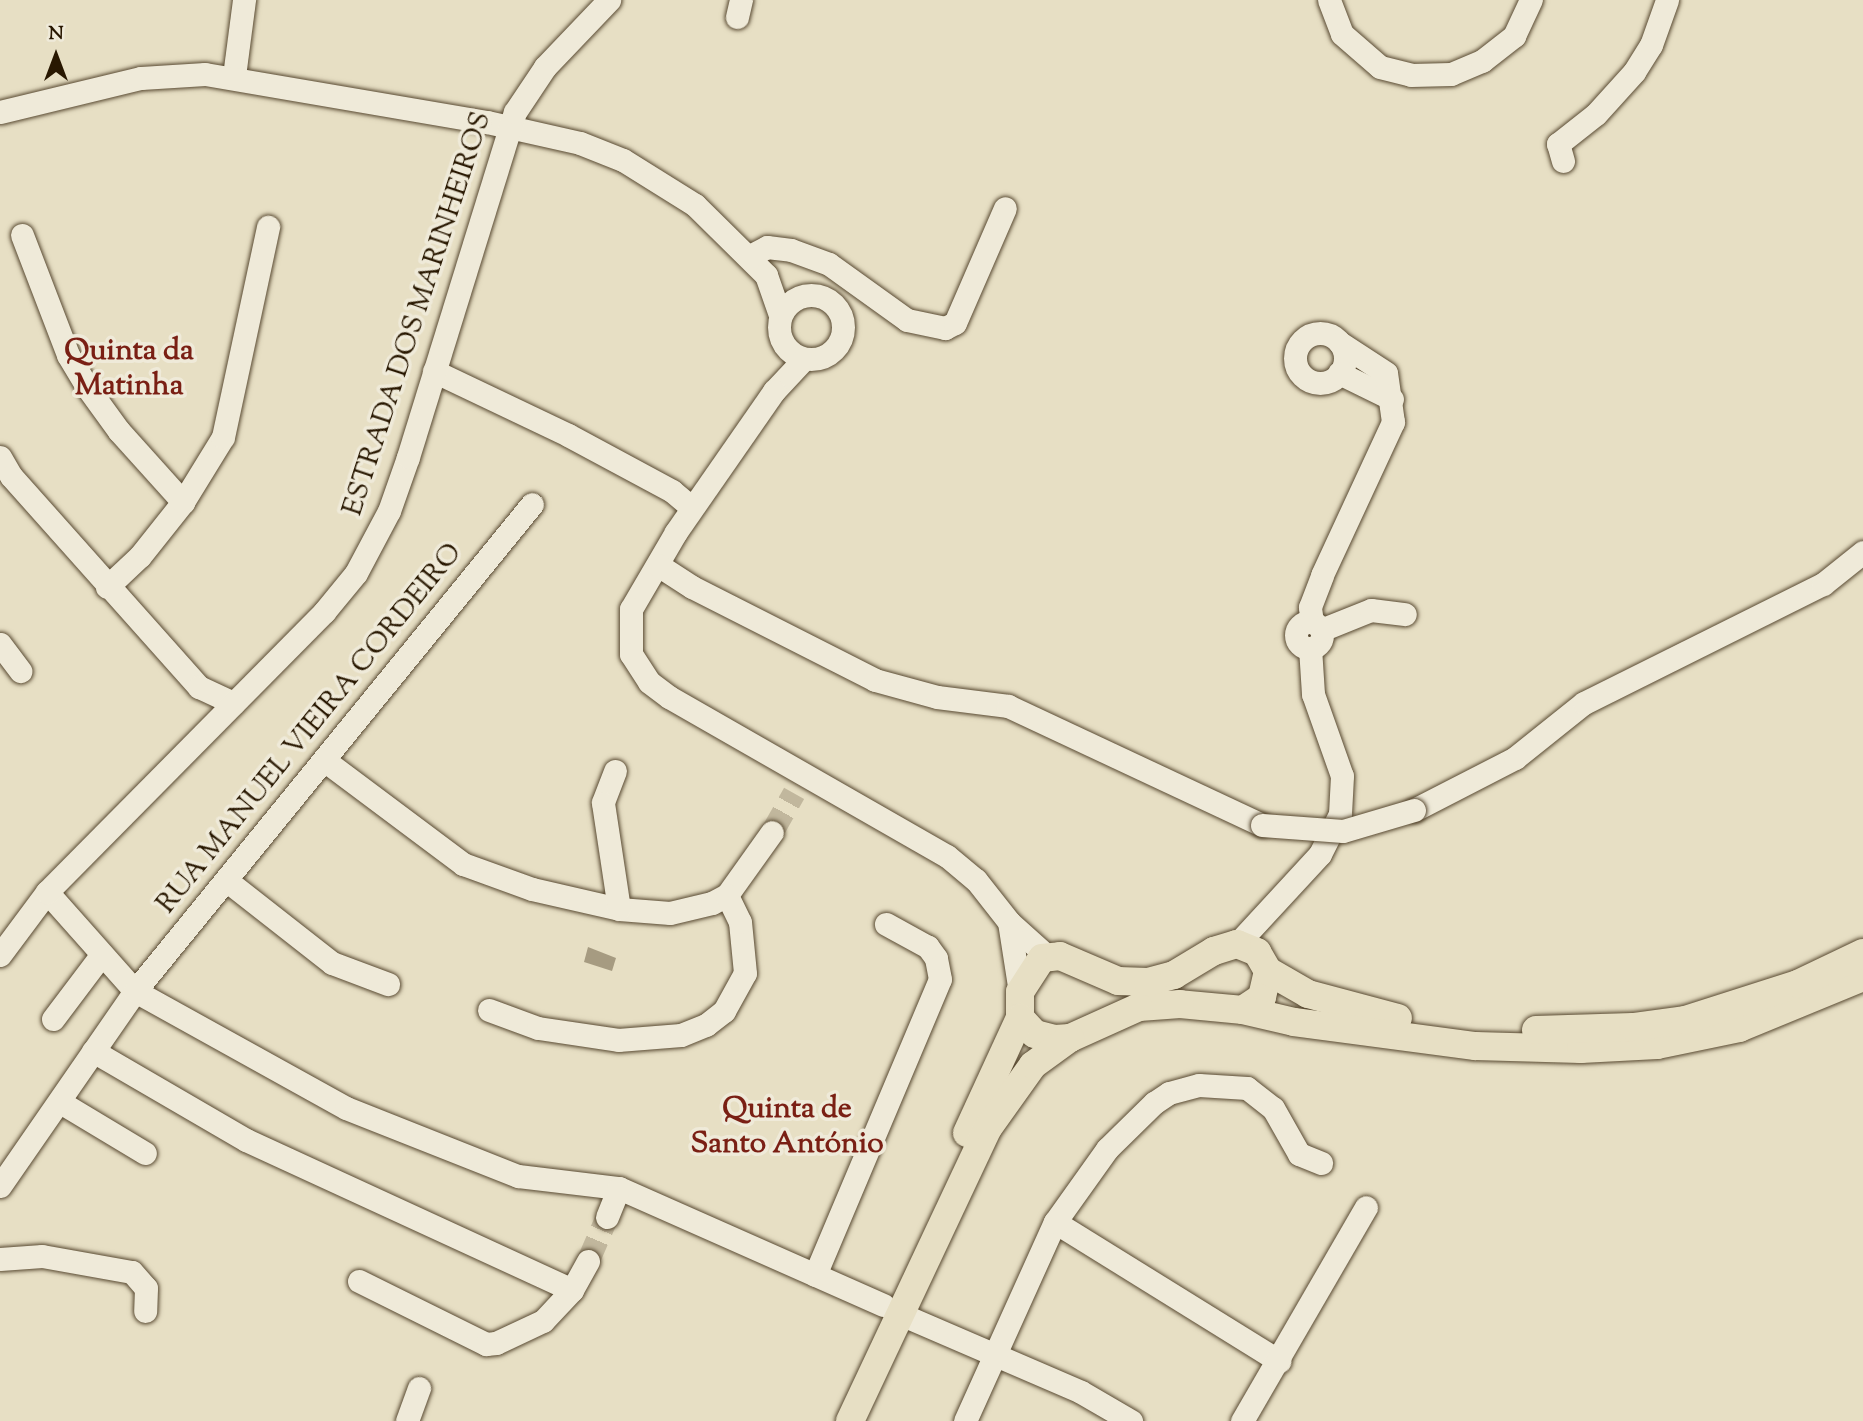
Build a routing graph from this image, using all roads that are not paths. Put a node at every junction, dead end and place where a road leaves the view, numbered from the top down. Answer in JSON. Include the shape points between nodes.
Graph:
{"nodes":[{"id":1,"x":244,"y":0,"type":"edge"},
{"id":2,"x":609,"y":0,"type":"edge"},
{"id":3,"x":1329,"y":0,"type":"edge"},
{"id":4,"x":1531,"y":0,"type":"edge"},
{"id":5,"x":1667,"y":0,"type":"edge"},
{"id":6,"x":234,"y":76,"type":"junction"},
{"id":7,"x":0,"y":112,"type":"edge"},
{"id":8,"x":509,"y":127,"type":"junction"},
{"id":9,"x":1563,"y":161,"type":"dead end"},
{"id":10,"x":1005,"y":208,"type":"dead end"},
{"id":11,"x":268,"y":227,"type":"dead end"},
{"id":12,"x":22,"y":235,"type":"dead end"},
{"id":13,"x":750,"y":256,"type":"junction"},
{"id":14,"x":766,"y":275,"type":"junction"},
{"id":15,"x":805,"y":295,"type":"junction"},
{"id":16,"x":780,"y":315,"type":"junction"},
{"id":17,"x":1340,"y":343,"type":"junction"},
{"id":18,"x":783,"y":344,"type":"junction"},
{"id":19,"x":804,"y":359,"type":"junction"},
{"id":20,"x":434,"y":371,"type":"junction"},
{"id":21,"x":1339,"y":373,"type":"junction"},
{"id":22,"x":774,"y":391,"type":"junction"},
{"id":23,"x":1392,"y":399,"type":"junction"},
{"id":24,"x":4,"y":472,"type":"edge"},
{"id":25,"x":183,"y":502,"type":"junction"},
{"id":26,"x":532,"y":504,"type":"dead end"},
{"id":27,"x":692,"y":508,"type":"junction"},
{"id":28,"x":1863,"y":552,"type":"edge"},
{"id":29,"x":658,"y":565,"type":"junction"},
{"id":30,"x":107,"y":587,"type":"junction"},
{"id":31,"x":1405,"y":614,"type":"dead end"},
{"id":32,"x":1314,"y":634,"type":"junction"},
{"id":33,"x":0,"y":644,"type":"edge"},
{"id":34,"x":20,"y":671,"type":"dead end"},
{"id":35,"x":199,"y":687,"type":"junction"},
{"id":36,"x":233,"y":703,"type":"junction"},
{"id":37,"x":212,"y":725,"type":"junction"},
{"id":38,"x":324,"y":760,"type":"junction"},
{"id":39,"x":615,"y":771,"type":"dead end"},
{"id":40,"x":772,"y":832,"type":"tunnel mouth"},
{"id":41,"x":226,"y":880,"type":"junction"},
{"id":42,"x":47,"y":892,"type":"junction"},
{"id":43,"x":727,"y":895,"type":"junction"},
{"id":44,"x":619,"y":909,"type":"junction"},
{"id":45,"x":1262,"y":917,"type":"junction"},
{"id":46,"x":1009,"y":922,"type":"junction"},
{"id":47,"x":886,"y":924,"type":"dead end"},
{"id":48,"x":1237,"y":944,"type":"junction"},
{"id":49,"x":1,"y":952,"type":"edge"},
{"id":50,"x":1863,"y":953,"type":"edge"},
{"id":51,"x":102,"y":954,"type":"junction"},
{"id":52,"x":1048,"y":957,"type":"junction"},
{"id":53,"x":1266,"y":965,"type":"junction"},
{"id":54,"x":1863,"y":976,"type":"edge"},
{"id":55,"x":388,"y":984,"type":"dead end"},
{"id":56,"x":135,"y":991,"type":"junction"},
{"id":57,"x":1020,"y":1005,"type":"junction"},
{"id":58,"x":489,"y":1010,"type":"dead end"},
{"id":59,"x":1243,"y":1010,"type":"junction"},
{"id":60,"x":52,"y":1019,"type":"dead end"},
{"id":61,"x":1070,"y":1038,"type":"junction"},
{"id":62,"x":93,"y":1051,"type":"junction"},
{"id":63,"x":60,"y":1102,"type":"junction"},
{"id":64,"x":145,"y":1153,"type":"dead end"},
{"id":65,"x":1321,"y":1163,"type":"dead end"},
{"id":66,"x":0,"y":1186,"type":"edge"},
{"id":67,"x":619,"y":1188,"type":"junction"},
{"id":68,"x":1366,"y":1207,"type":"dead end"},
{"id":69,"x":607,"y":1217,"type":"tunnel mouth"},
{"id":70,"x":1055,"y":1222,"type":"junction"},
{"id":71,"x":0,"y":1259,"type":"edge"},
{"id":72,"x":588,"y":1261,"type":"tunnel mouth"},
{"id":73,"x":815,"y":1275,"type":"junction"},
{"id":74,"x":359,"y":1281,"type":"dead end"},
{"id":75,"x":572,"y":1290,"type":"junction"},
{"id":76,"x":891,"y":1309,"type":"junction"},
{"id":77,"x":145,"y":1311,"type":"dead end"},
{"id":78,"x":996,"y":1356,"type":"junction"},
{"id":79,"x":1279,"y":1361,"type":"junction"},
{"id":80,"x":419,"y":1388,"type":"dead end"},
{"id":81,"x":407,"y":1421,"type":"edge"},
{"id":82,"x":832,"y":1421,"type":"edge"},
{"id":83,"x":850,"y":1421,"type":"edge"},
{"id":84,"x":965,"y":1421,"type":"edge"},
{"id":85,"x":1130,"y":1421,"type":"edge"},
{"id":86,"x":1242,"y":1421,"type":"edge"}],
"edges":[{"from":1,"to":6,"type":"street"},
{"from":2,"to":8,"type":"street","name":"ESTRADA DOS MARINHEIROS","via":[[545,67]]},
{"from":3,"to":4,"type":"street","via":[[1342,34],[1380,66],[1410,75],[1451,74],[1482,61],[1514,36]]},
{"from":5,"to":9,"type":"street","via":[[1651,46],[1634,72],[1596,114],[1558,144]]},
{"from":6,"to":7,"type":"street","via":[[141,78]]},
{"from":6,"to":8,"type":"street"},
{"from":8,"to":13,"type":"street","via":[[580,143],[623,160],[695,205]]},
{"from":8,"to":20,"type":"street","name":"ESTRADA DOS MARINHEIROS"},
{"from":10,"to":13,"type":"street","via":[[955,323],[944,328],[907,320],[829,264],[767,247]]},
{"from":11,"to":25,"type":"street","via":[[232,406],[212,457]]},
{"from":12,"to":25,"type":"street","via":[[68,355],[87,387],[119,431]]},
{"from":13,"to":14,"type":"street"},
{"from":14,"to":15,"type":"street"},
{"from":14,"to":16,"type":"street"},
{"from":15,"to":16,"type":"street","via":[[790,302]]},
{"from":15,"to":19,"type":"street","via":[[833,302],[843,329],[828,354]]},
{"from":16,"to":18,"type":"street"},
{"from":17,"to":21,"type":"street","via":[[1345,358]]},
{"from":17,"to":21,"type":"street","via":[[1327,333],[1311,334],[1298,344],[1294,360],[1301,375],[1316,383]]},
{"from":17,"to":23,"type":"street","via":[[1379,364]]},
{"from":18,"to":19,"type":"street"},
{"from":18,"to":22,"type":"street"},
{"from":19,"to":22,"type":"street"},
{"from":20,"to":27,"type":"street","via":[[568,435],[672,491]]},
{"from":20,"to":36,"type":"street","name":"ESTRADA DOS MARINHEIROS","via":[[396,492],[362,562],[324,612]]},
{"from":21,"to":23,"type":"street"},
{"from":22,"to":27,"type":"street"},
{"from":23,"to":32,"type":"street","via":[[1390,433],[1310,607]]},
{"from":24,"to":30,"type":"street"},
{"from":25,"to":30,"type":"street","via":[[140,556]]},
{"from":26,"to":38,"type":"street","name":"RUA MANUEL VIEIRA CORDEIRO"},
{"from":27,"to":29,"type":"street"},
{"from":28,"to":29,"type":"street","bridge":true,"via":[[1823,584],[1703,647],[1603,692],[1515,758],[1414,810],[1343,831],[1262,825],[1008,706],[875,680],[692,587]]},
{"from":29,"to":46,"type":"street","via":[[631,609],[627,625],[638,669],[669,697],[798,783],[947,856],[976,880]]},
{"from":30,"to":35,"type":"street"},
{"from":31,"to":32,"type":"street","via":[[1371,610]]},
{"from":32,"to":45,"type":"street","via":[[1313,694],[1342,776],[1340,814],[1320,854]]},
{"from":33,"to":34,"type":"street"},
{"from":35,"to":36,"type":"street"},
{"from":35,"to":37,"type":"street"},
{"from":36,"to":37,"type":"street","name":"ESTRADA DOS MARINHEIROS"},
{"from":37,"to":42,"type":"street","name":"ESTRADA DOS MARINHEIROS"},
{"from":38,"to":41,"type":"street","name":"RUA MANUEL VIEIRA CORDEIRO"},
{"from":38,"to":44,"type":"street","via":[[463,864],[532,889]]},
{"from":39,"to":44,"type":"street","via":[[603,803]]},
{"from":40,"to":43,"type":"street"},
{"from":41,"to":55,"type":"street","via":[[332,963]]},
{"from":41,"to":56,"type":"street","name":"RUA MANUEL VIEIRA CORDEIRO"},
{"from":42,"to":49,"type":"street","name":"ESTRADA DOS MARINHEIROS"},
{"from":42,"to":51,"type":"street"},
{"from":43,"to":44,"type":"street","via":[[691,911]]},
{"from":43,"to":58,"type":"street","via":[[740,922],[745,972],[723,1011],[706,1025],[681,1035],[618,1040],[538,1028]]},
{"from":45,"to":48,"type":"street"},
{"from":45,"to":53,"type":"street"},
{"from":46,"to":52,"type":"street"},
{"from":46,"to":57,"type":"street"},
{"from":47,"to":73,"type":"street","via":[[928,947],[936,958],[940,979]]},
{"from":48,"to":52,"type":"main road","via":[[1214,951],[1174,975],[1148,982],[1118,981],[1060,956]]},
{"from":48,"to":53,"type":"main road"},
{"from":50,"to":53,"type":"main road","via":[[1798,984],[1696,1017],[1633,1027],[1569,1030],[1459,1027],[1368,1013],[1308,994]]},
{"from":51,"to":56,"type":"street"},
{"from":51,"to":60,"type":"street"},
{"from":52,"to":57,"type":"main road","via":[[1034,965]]},
{"from":53,"to":59,"type":"main road","via":[[1262,997]]},
{"from":54,"to":59,"type":"main road","via":[[1739,1028],[1657,1045],[1581,1049],[1475,1046],[1294,1022]]},
{"from":56,"to":62,"type":"street","name":"RUA MANUEL VIEIRA CORDEIRO"},
{"from":56,"to":67,"type":"street","via":[[346,1108],[518,1176]]},
{"from":57,"to":61,"type":"main road","via":[[1035,1034]]},
{"from":57,"to":76,"type":"main road"},
{"from":59,"to":61,"type":"main road","via":[[1180,1004],[1139,1007]]},
{"from":61,"to":76,"type":"main road","via":[[1033,1065],[988,1128]]},
{"from":62,"to":63,"type":"street","name":"RUA MANUEL VIEIRA CORDEIRO"},
{"from":62,"to":75,"type":"street","via":[[246,1140]]},
{"from":63,"to":64,"type":"street"},
{"from":63,"to":66,"type":"street","name":"RUA MANUEL VIEIRA CORDEIRO"},
{"from":65,"to":70,"type":"street","via":[[1293,1147],[1273,1108],[1257,1093],[1222,1084],[1183,1088],[1154,1103],[1124,1130]]},
{"from":67,"to":69,"type":"street"},
{"from":67,"to":73,"type":"street"},
{"from":68,"to":79,"type":"street"},
{"from":70,"to":78,"type":"street"},
{"from":70,"to":79,"type":"street"},
{"from":71,"to":77,"type":"street","via":[[42,1256],[132,1272],[146,1288]]},
{"from":72,"to":75,"type":"street"},
{"from":73,"to":76,"type":"street"},
{"from":74,"to":75,"type":"street","via":[[486,1344],[528,1332]]},
{"from":76,"to":78,"type":"street"},
{"from":76,"to":82,"type":"main road"},
{"from":76,"to":83,"type":"main road"},
{"from":78,"to":84,"type":"street"},
{"from":78,"to":85,"type":"street","via":[[1081,1392]]},
{"from":79,"to":86,"type":"street"},
{"from":80,"to":81,"type":"street"}]}
